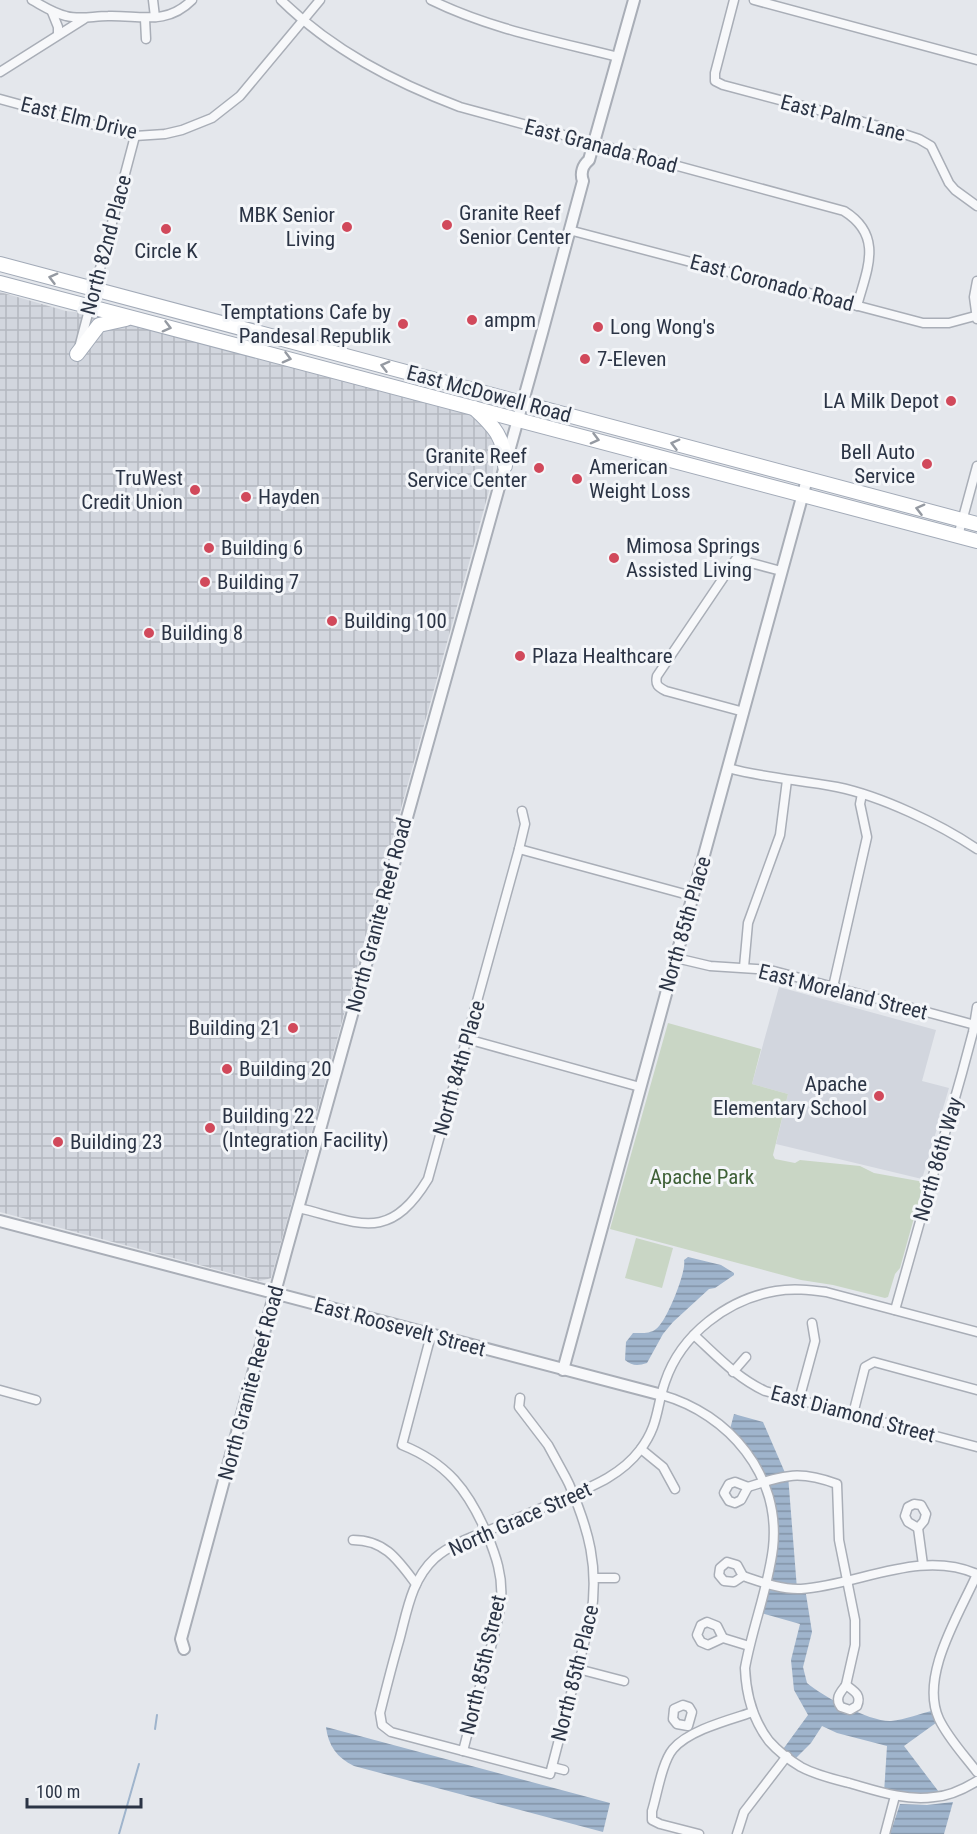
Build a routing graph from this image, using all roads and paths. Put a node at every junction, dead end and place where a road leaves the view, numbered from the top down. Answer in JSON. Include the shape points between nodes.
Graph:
{"nodes":[{"id":1,"x":32,"y":0,"type":"edge"},
{"id":2,"x":153,"y":0,"type":"edge"},
{"id":3,"x":192,"y":0,"type":"edge"},
{"id":4,"x":280,"y":0,"type":"edge"},
{"id":5,"x":320,"y":0,"type":"edge"},
{"id":6,"x":431,"y":0,"type":"edge"},
{"id":7,"x":634,"y":0,"type":"edge"},
{"id":8,"x":734,"y":0,"type":"edge"},
{"id":9,"x":754,"y":0,"type":"edge"},
{"id":10,"x":52,"y":12,"type":"junction"},
{"id":11,"x":155,"y":17,"type":"junction"},
{"id":12,"x":84,"y":18,"type":"junction"},
{"id":13,"x":145,"y":19,"type":"junction"},
{"id":14,"x":303,"y":21,"type":"junction"},
{"id":15,"x":58,"y":34,"type":"junction"},
{"id":16,"x":146,"y":39,"type":"dead end"},
{"id":17,"x":618,"y":57,"type":"junction"},
{"id":18,"x":977,"y":60,"type":"edge"},
{"id":19,"x":0,"y":72,"type":"edge"},
{"id":20,"x":0,"y":99,"type":"edge"},
{"id":21,"x":135,"y":136,"type":"junction"},
{"id":22,"x":594,"y":144,"type":"junction"},
{"id":23,"x":977,"y":206,"type":"edge"},
{"id":24,"x":570,"y":230,"type":"junction"},
{"id":25,"x":0,"y":264,"type":"edge"},
{"id":26,"x":977,"y":281,"type":"edge"},
{"id":27,"x":0,"y":285,"type":"edge"},
{"id":28,"x":95,"y":289,"type":"junction"},
{"id":29,"x":858,"y":306,"type":"junction"},
{"id":30,"x":90,"y":307,"type":"junction"},
{"id":31,"x":132,"y":318,"type":"junction"},
{"id":32,"x":976,"y":318,"type":"edge"},
{"id":33,"x":317,"y":348,"type":"junction"},
{"id":34,"x":77,"y":354,"type":"joint"},
{"id":35,"x":313,"y":365,"type":"junction"},
{"id":36,"x":523,"y":403,"type":"junction"},
{"id":37,"x":472,"y":407,"type":"junction"},
{"id":38,"x":518,"y":419,"type":"junction"},
{"id":39,"x":707,"y":452,"type":"junction"},
{"id":40,"x":505,"y":466,"type":"junction"},
{"id":41,"x":977,"y":466,"type":"edge"},
{"id":42,"x":703,"y":468,"type":"junction"},
{"id":43,"x":807,"y":479,"type":"junction"},
{"id":44,"x":803,"y":494,"type":"junction"},
{"id":45,"x":962,"y":520,"type":"junction"},
{"id":46,"x":977,"y":524,"type":"edge"},
{"id":47,"x":958,"y":536,"type":"junction"},
{"id":48,"x":977,"y":541,"type":"edge"},
{"id":49,"x":781,"y":571,"type":"junction"},
{"id":50,"x":744,"y":712,"type":"junction"},
{"id":51,"x":728,"y":768,"type":"junction"},
{"id":52,"x":787,"y":780,"type":"junction"},
{"id":53,"x":862,"y":794,"type":"junction"},
{"id":54,"x":522,"y":811,"type":"dead end"},
{"id":55,"x":519,"y":849,"type":"junction"},
{"id":56,"x":977,"y":849,"type":"edge"},
{"id":57,"x":692,"y":896,"type":"junction"},
{"id":58,"x":676,"y":958,"type":"junction"},
{"id":59,"x":744,"y":967,"type":"junction"},
{"id":60,"x":834,"y":987,"type":"junction"},
{"id":61,"x":977,"y":1007,"type":"edge"},
{"id":62,"x":975,"y":1025,"type":"junction"},
{"id":63,"x":467,"y":1039,"type":"junction"},
{"id":64,"x":640,"y":1087,"type":"junction"},
{"id":65,"x":299,"y":1208,"type":"junction"},
{"id":66,"x":0,"y":1221,"type":"edge"},
{"id":67,"x":276,"y":1294,"type":"junction"},
{"id":68,"x":895,"y":1310,"type":"junction"},
{"id":69,"x":812,"y":1323,"type":"dead end"},
{"id":70,"x":977,"y":1332,"type":"edge"},
{"id":71,"x":431,"y":1335,"type":"junction"},
{"id":72,"x":694,"y":1335,"type":"junction"},
{"id":73,"x":746,"y":1357,"type":"dead end"},
{"id":74,"x":562,"y":1370,"type":"junction"},
{"id":75,"x":733,"y":1372,"type":"junction"},
{"id":76,"x":0,"y":1390,"type":"edge"},
{"id":77,"x":977,"y":1390,"type":"edge"},
{"id":78,"x":662,"y":1395,"type":"junction"},
{"id":79,"x":520,"y":1398,"type":"dead end"},
{"id":80,"x":36,"y":1400,"type":"dead end"},
{"id":81,"x":799,"y":1400,"type":"junction"},
{"id":82,"x":853,"y":1414,"type":"junction"},
{"id":83,"x":977,"y":1448,"type":"edge"},
{"id":84,"x":641,"y":1449,"type":"junction"},
{"id":85,"x":765,"y":1481,"type":"junction"},
{"id":86,"x":748,"y":1486,"type":"dead end"},
{"id":87,"x":675,"y":1489,"type":"dead end"},
{"id":88,"x":573,"y":1494,"type":"junction"},
{"id":89,"x":918,"y":1528,"type":"dead end"},
{"id":90,"x":486,"y":1531,"type":"junction"},
{"id":91,"x":353,"y":1540,"type":"dead end"},
{"id":92,"x":923,"y":1565,"type":"junction"},
{"id":93,"x":977,"y":1574,"type":"edge"},
{"id":94,"x":743,"y":1576,"type":"dead end"},
{"id":95,"x":594,"y":1578,"type":"junction"},
{"id":96,"x":615,"y":1578,"type":"dead end"},
{"id":97,"x":847,"y":1580,"type":"junction"},
{"id":98,"x":765,"y":1583,"type":"junction"},
{"id":99,"x":416,"y":1584,"type":"junction"},
{"id":100,"x":723,"y":1638,"type":"dead end"},
{"id":101,"x":749,"y":1646,"type":"junction"},
{"id":102,"x":184,"y":1649,"type":"dead end"},
{"id":103,"x":578,"y":1669,"type":"junction"},
{"id":104,"x":624,"y":1681,"type":"dead end"},
{"id":105,"x":846,"y":1684,"type":"dead end"},
{"id":106,"x":753,"y":1712,"type":"junction"},
{"id":107,"x":463,"y":1751,"type":"junction"},
{"id":108,"x":787,"y":1756,"type":"junction"},
{"id":109,"x":564,"y":1770,"type":"dead end"},
{"id":110,"x":551,"y":1771,"type":"junction"},
{"id":111,"x":977,"y":1772,"type":"edge"},
{"id":112,"x":977,"y":1781,"type":"edge"},
{"id":113,"x":895,"y":1796,"type":"junction"},
{"id":114,"x":699,"y":1834,"type":"edge"},
{"id":115,"x":737,"y":1834,"type":"edge"},
{"id":116,"x":885,"y":1834,"type":"edge"}],
"edges":[{"from":1,"to":10,"type":"street"},
{"from":2,"to":11,"type":"street"},
{"from":3,"to":11,"type":"street","via":[[178,12]]},
{"from":4,"to":14,"type":"street","name":"East Granada Road"},
{"from":5,"to":14,"type":"street","name":"East Elm Drive"},
{"from":6,"to":17,"type":"street","via":[[486,22]]},
{"from":7,"to":17,"type":"street","name":"North Granite Reef Road"},
{"from":8,"to":23,"type":"street","name":"East Palm Lane","via":[[715,81],[919,139],[931,146],[955,190]]},
{"from":9,"to":18,"type":"street"},
{"from":10,"to":12,"type":"street"},
{"from":10,"to":15,"type":"street"},
{"from":11,"to":13,"type":"street"},
{"from":12,"to":13,"type":"street"},
{"from":12,"to":15,"type":"street"},
{"from":13,"to":16,"type":"street"},
{"from":14,"to":21,"type":"street","name":"East Elm Drive","via":[[224,110],[182,130]]},
{"from":14,"to":22,"type":"street","name":"East Granada Road","via":[[341,49],[414,89],[460,107]]},
{"from":15,"to":19,"type":"street"},
{"from":17,"to":22,"type":"street","name":"North Granite Reef Road"},
{"from":20,"to":21,"type":"street","name":"East Elm Drive"},
{"from":21,"to":28,"type":"street","name":"North 82nd Place"},
{"from":22,"to":24,"type":"street","name":"North Granite Reef Road","via":[[588,178],[583,181]]},
{"from":22,"to":29,"type":"street","name":"East Granada Road","via":[[844,211],[863,228],[870,245]]},
{"from":24,"to":29,"type":"street","name":"East Coronado Road"},
{"from":24,"to":36,"type":"street","name":"North Granite Reef Road"},
{"from":28,"to":25,"type":"main road","name":"East McDowell Road","one_way":true},
{"from":26,"to":32,"type":"street"},
{"from":27,"to":30,"type":"main road","name":"East McDowell Road"},
{"from":28,"to":30,"type":"street","name":"North 82nd Place"},
{"from":28,"to":33,"type":"main road","name":"East McDowell Road"},
{"from":29,"to":32,"type":"street","name":"East Coronado Road","via":[[923,323]]},
{"from":30,"to":31,"type":"main road","name":"East McDowell Road"},
{"from":30,"to":34,"type":"street","name":"North 82nd Place"},
{"from":31,"to":34,"type":"main road","via":[[99,325]]},
{"from":31,"to":35,"type":"main road","name":"East McDowell Road","one_way":true},
{"from":33,"to":35,"type":"main road"},
{"from":36,"to":33,"type":"main road","name":"East McDowell Road","one_way":true},
{"from":35,"to":37,"type":"main road","name":"East McDowell Road"},
{"from":36,"to":38,"type":"street","name":"North Granite Reef Road"},
{"from":39,"to":36,"type":"main road","name":"East McDowell Road","one_way":true},
{"from":37,"to":38,"type":"main road","name":"East McDowell Road"},
{"from":37,"to":40,"type":"main road","via":[[495,428],[505,451]]},
{"from":38,"to":40,"type":"street","name":"North Granite Reef Road"},
{"from":38,"to":42,"type":"main road","name":"East McDowell Road","one_way":true},
{"from":39,"to":42,"type":"main road"},
{"from":39,"to":43,"type":"main road","name":"East McDowell Road"},
{"from":40,"to":65,"type":"street","name":"North Granite Reef Road"},
{"from":41,"to":45,"type":"street"},
{"from":42,"to":44,"type":"main road","name":"East McDowell Road"},
{"from":43,"to":44,"type":"street","name":"North 85th Place"},
{"from":45,"to":43,"type":"main road","name":"East McDowell Road","one_way":true},
{"from":44,"to":47,"type":"main road","name":"East McDowell Road"},
{"from":44,"to":49,"type":"street","name":"North 85th Place"},
{"from":45,"to":46,"type":"main road","name":"East McDowell Road"},
{"from":45,"to":47,"type":"street"},
{"from":47,"to":48,"type":"main road","name":"East McDowell Road"},
{"from":49,"to":50,"type":"street","name":"North 85th Place"},
{"from":49,"to":50,"type":"street","via":[[736,559],[657,675],[658,687],[666,691]]},
{"from":50,"to":51,"type":"street","name":"North 85th Place"},
{"from":51,"to":52,"type":"street"},
{"from":51,"to":57,"type":"street","name":"North 85th Place"},
{"from":52,"to":53,"type":"street"},
{"from":52,"to":59,"type":"street","via":[[780,835],[748,923]]},
{"from":53,"to":56,"type":"street"},
{"from":53,"to":60,"type":"street","via":[[860,804],[867,837]]},
{"from":54,"to":55,"type":"street","name":"North 84th Place","via":[[525,824]]},
{"from":55,"to":57,"type":"street"},
{"from":55,"to":63,"type":"street","name":"North 84th Place"},
{"from":57,"to":58,"type":"street","name":"North 85th Place"},
{"from":58,"to":59,"type":"street","name":"East Moreland Street","via":[[710,966]]},
{"from":58,"to":64,"type":"street","name":"North 85th Place"},
{"from":59,"to":60,"type":"street","name":"East Moreland Street"},
{"from":60,"to":62,"type":"street","name":"East Moreland Street"},
{"from":61,"to":62,"type":"street","name":"North 86th Way"},
{"from":62,"to":68,"type":"street","name":"North 86th Way"},
{"from":63,"to":64,"type":"street"},
{"from":63,"to":65,"type":"street","name":"North 84th Place","via":[[428,1179],[416,1199],[388,1221],[373,1224]]},
{"from":64,"to":74,"type":"street","name":"North 85th Place"},
{"from":65,"to":67,"type":"street","name":"North Granite Reef Road"},
{"from":66,"to":67,"type":"street","name":"East Roosevelt Street"},
{"from":67,"to":71,"type":"street","name":"East Roosevelt Street"},
{"from":67,"to":102,"type":"street","name":"North Granite Reef Road","via":[[181,1639]]},
{"from":68,"to":70,"type":"street","name":"North Grace Street"},
{"from":68,"to":72,"type":"street","name":"North Grace Street","via":[[826,1292],[777,1291],[729,1307]]},
{"from":69,"to":81,"type":"street","via":[[815,1341]]},
{"from":71,"to":74,"type":"street","name":"East Roosevelt Street"},
{"from":71,"to":90,"type":"street","name":"North 85th Street","via":[[402,1445],[431,1459],[456,1480]]},
{"from":72,"to":75,"type":"street","name":"East Diamond Street"},
{"from":72,"to":78,"type":"street","name":"North Grace Street","via":[[673,1364]]},
{"from":73,"to":75,"type":"street"},
{"from":74,"to":78,"type":"street","name":"East Roosevelt Street"},
{"from":75,"to":81,"type":"street","name":"East Diamond Street","via":[[748,1383]]},
{"from":76,"to":80,"type":"street"},
{"from":77,"to":82,"type":"street","via":[[874,1362],[866,1367]]},
{"from":78,"to":84,"type":"street","name":"North Grace Street","via":[[655,1423]]},
{"from":78,"to":85,"type":"street","via":[[692,1406],[718,1422],[743,1448]]},
{"from":79,"to":88,"type":"street","name":"North 85th Place","via":[[519,1407],[553,1453]]},
{"from":81,"to":82,"type":"street","name":"East Diamond Street"},
{"from":82,"to":83,"type":"street","name":"East Diamond Street"},
{"from":84,"to":87,"type":"street","via":[[663,1467]]},
{"from":84,"to":88,"type":"street","name":"North Grace Street","via":[[613,1476]]},
{"from":85,"to":86,"type":"street"},
{"from":85,"to":97,"type":"street","via":[[804,1474],[837,1484],[839,1540]]},
{"from":85,"to":98,"type":"street","via":[[774,1525]]},
{"from":88,"to":90,"type":"street","name":"North Grace Street"},
{"from":88,"to":95,"type":"street","name":"North 85th Place","via":[[589,1539]]},
{"from":89,"to":92,"type":"street"},
{"from":90,"to":99,"type":"street","name":"North Grace Street","via":[[440,1554]]},
{"from":90,"to":107,"type":"street","name":"North 85th Street","via":[[498,1565],[501,1601]]},
{"from":91,"to":99,"type":"street","via":[[366,1540],[385,1549]]},
{"from":92,"to":93,"type":"street","via":[[949,1564]]},
{"from":92,"to":97,"type":"street"},
{"from":93,"to":111,"type":"street","via":[[949,1632],[933,1688],[933,1703],[940,1720]]},
{"from":94,"to":98,"type":"street"},
{"from":95,"to":96,"type":"street","name":"North 85th Place"},
{"from":95,"to":103,"type":"street","name":"North 85th Place","via":[[591,1617]]},
{"from":97,"to":98,"type":"street","via":[[800,1589]]},
{"from":97,"to":105,"type":"street","via":[[855,1634]]},
{"from":98,"to":101,"type":"street"},
{"from":99,"to":107,"type":"street","name":"North Grace Street","via":[[380,1713],[381,1725],[391,1732]]},
{"from":100,"to":101,"type":"street"},
{"from":101,"to":106,"type":"street","via":[[746,1688]]},
{"from":103,"to":104,"type":"street"},
{"from":103,"to":110,"type":"street","name":"North 85th Place"},
{"from":106,"to":108,"type":"street","via":[[770,1742]]},
{"from":106,"to":114,"type":"street","via":[[691,1730],[666,1762],[652,1820]]},
{"from":107,"to":110,"type":"street"},
{"from":108,"to":113,"type":"street","via":[[816,1774]]},
{"from":108,"to":115,"type":"street","via":[[744,1812]]},
{"from":109,"to":110,"type":"street","name":"North 85th Place"},
{"from":112,"to":113,"type":"street","via":[[935,1797]]},
{"from":113,"to":116,"type":"street"}]}
